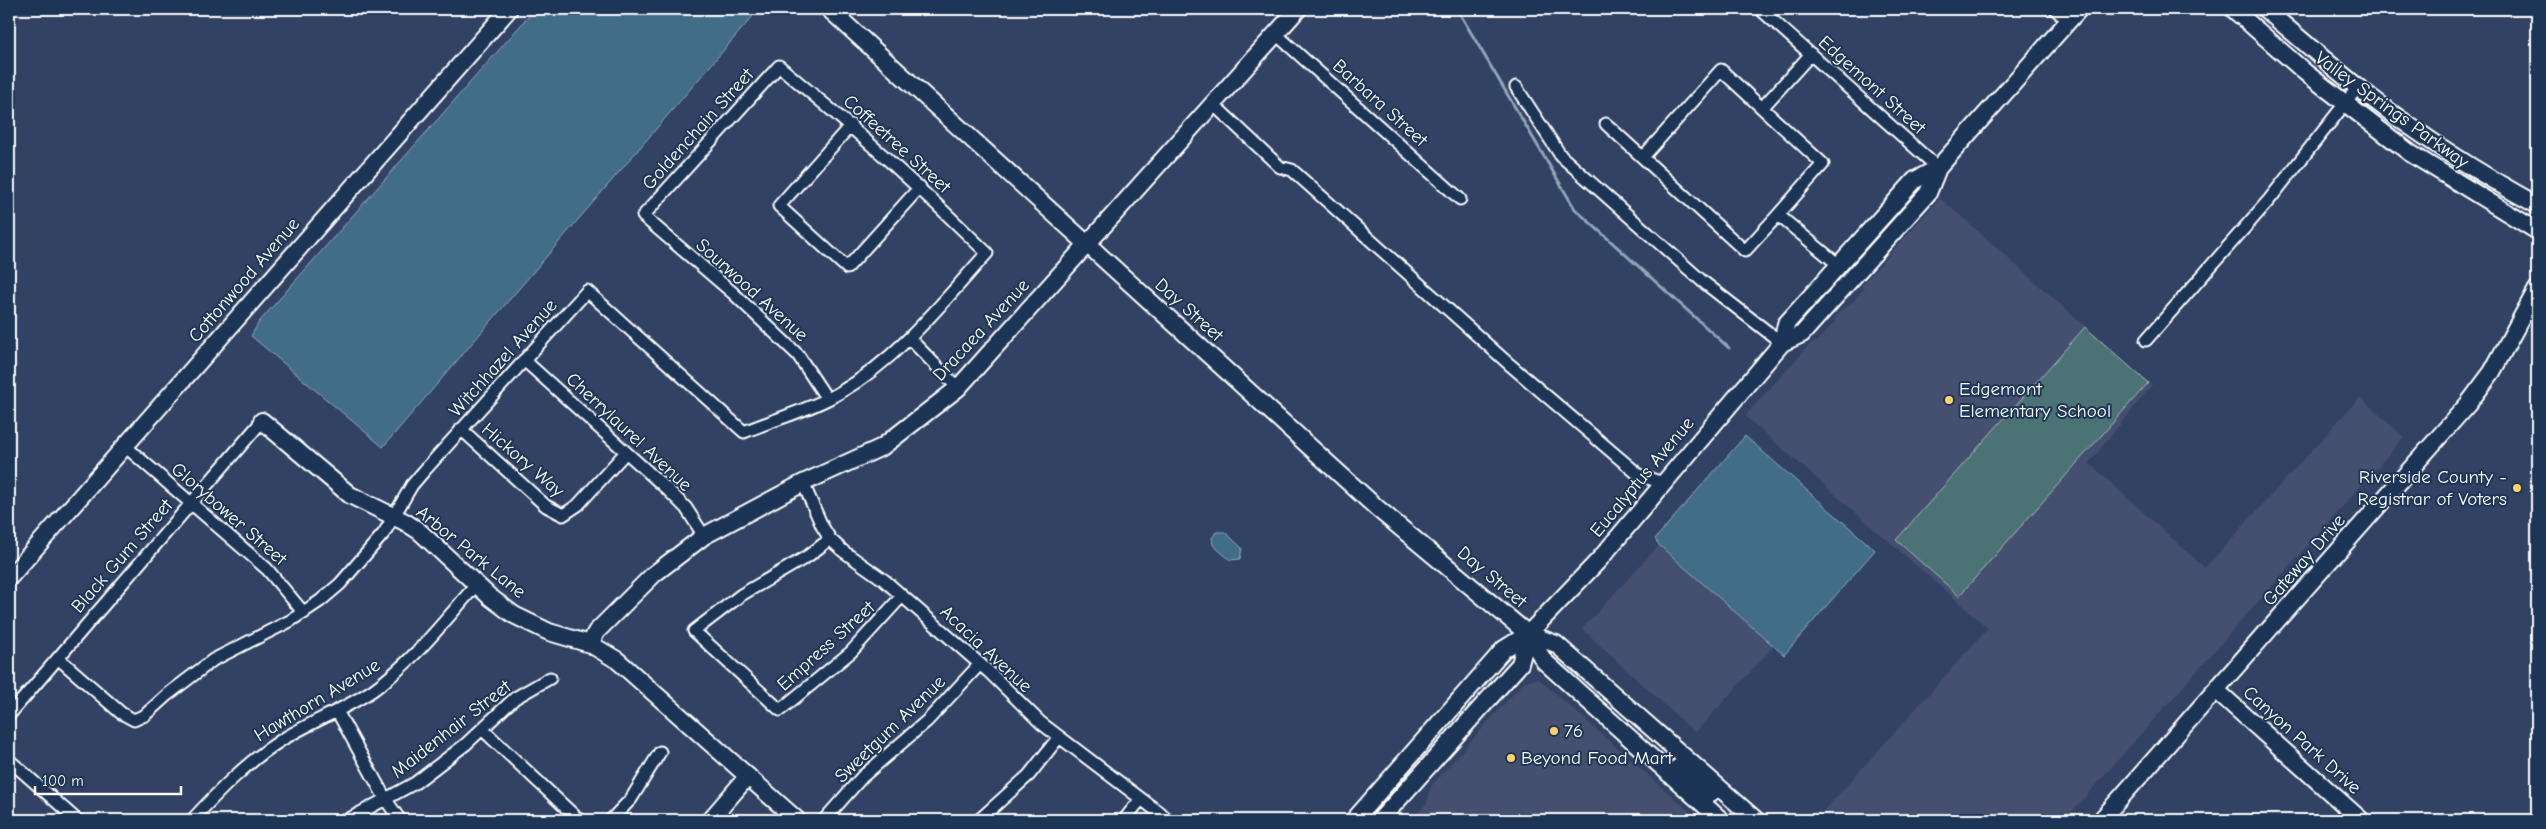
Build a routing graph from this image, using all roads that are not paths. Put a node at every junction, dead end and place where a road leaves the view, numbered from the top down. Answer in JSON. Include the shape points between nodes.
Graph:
{"nodes":[{"id":1,"x":510,"y":9,"type":"edge"},
{"id":2,"x":829,"y":9,"type":"edge"},
{"id":3,"x":1298,"y":9,"type":"edge"},
{"id":4,"x":1760,"y":9,"type":"edge"},
{"id":5,"x":2056,"y":9,"type":"edge"},
{"id":6,"x":2233,"y":9,"type":"edge"},
{"id":7,"x":2265,"y":9,"type":"edge"},
{"id":8,"x":2074,"y":15,"type":"edge"},
{"id":9,"x":1276,"y":34,"type":"junction"},
{"id":10,"x":1811,"y":54,"type":"junction"},
{"id":11,"x":779,"y":66,"type":"joint"},
{"id":12,"x":1516,"y":87,"type":"dead end"},
{"id":13,"x":2358,"y":87,"type":"junction"},
{"id":14,"x":1213,"y":104,"type":"junction"},
{"id":15,"x":2345,"y":104,"type":"junction"},
{"id":16,"x":1762,"y":108,"type":"junction"},
{"id":17,"x":1606,"y":124,"type":"dead end"},
{"id":18,"x":851,"y":125,"type":"junction"},
{"id":19,"x":1643,"y":157,"type":"junction"},
{"id":20,"x":1938,"y":168,"type":"junction"},
{"id":21,"x":920,"y":187,"type":"junction"},
{"id":22,"x":1460,"y":199,"type":"dead end"},
{"id":23,"x":2537,"y":205,"type":"edge"},
{"id":24,"x":1778,"y":214,"type":"junction"},
{"id":25,"x":644,"y":216,"type":"joint"},
{"id":26,"x":2537,"y":231,"type":"edge"},
{"id":27,"x":1087,"y":245,"type":"junction"},
{"id":28,"x":988,"y":253,"type":"joint"},
{"id":29,"x":1840,"y":266,"type":"junction"},
{"id":30,"x":2537,"y":289,"type":"edge"},
{"id":31,"x":909,"y":338,"type":"junction"},
{"id":32,"x":2146,"y":340,"type":"dead end"},
{"id":33,"x":1782,"y":343,"type":"junction"},
{"id":34,"x":524,"y":360,"type":"junction"},
{"id":35,"x":958,"y":388,"type":"junction"},
{"id":36,"x":827,"y":399,"type":"junction"},
{"id":37,"x":262,"y":421,"type":"joint"},
{"id":38,"x":461,"y":429,"type":"junction"},
{"id":39,"x":125,"y":446,"type":"junction"},
{"id":40,"x":626,"y":452,"type":"junction"},
{"id":41,"x":803,"y":483,"type":"junction"},
{"id":42,"x":1662,"y":483,"type":"junction"},
{"id":43,"x":190,"y":504,"type":"junction"},
{"id":44,"x":394,"y":517,"type":"junction"},
{"id":45,"x":704,"y":536,"type":"junction"},
{"id":46,"x":830,"y":538,"type":"junction"},
{"id":47,"x":9,"y":578,"type":"edge"},
{"id":48,"x":477,"y":584,"type":"junction"},
{"id":49,"x":902,"y":596,"type":"junction"},
{"id":50,"x":304,"y":613,"type":"junction"},
{"id":51,"x":1528,"y":634,"type":"junction"},
{"id":52,"x":590,"y":644,"type":"junction"},
{"id":53,"x":58,"y":658,"type":"junction"},
{"id":54,"x":980,"y":664,"type":"junction"},
{"id":55,"x":550,"y":678,"type":"dead end"},
{"id":56,"x":2216,"y":690,"type":"junction"},
{"id":57,"x":1459,"y":701,"type":"junction"},
{"id":58,"x":337,"y":711,"type":"junction"},
{"id":59,"x":9,"y":716,"type":"edge"},
{"id":60,"x":1609,"y":720,"type":"junction"},
{"id":61,"x":482,"y":729,"type":"junction"},
{"id":62,"x":1059,"y":737,"type":"junction"},
{"id":63,"x":1670,"y":744,"type":"junction"},
{"id":64,"x":660,"y":752,"type":"dead end"},
{"id":65,"x":9,"y":760,"type":"edge"},
{"id":66,"x":1668,"y":774,"type":"junction"},
{"id":67,"x":748,"y":776,"type":"junction"},
{"id":68,"x":1383,"y":787,"type":"junction"},
{"id":69,"x":1408,"y":789,"type":"junction"},
{"id":70,"x":1141,"y":799,"type":"junction"},
{"id":71,"x":386,"y":800,"type":"junction"},
{"id":72,"x":1740,"y":806,"type":"junction"},
{"id":73,"x":985,"y":818,"type":"edge"},
{"id":74,"x":77,"y":820,"type":"edge"},
{"id":75,"x":192,"y":820,"type":"edge"},
{"id":76,"x":347,"y":820,"type":"edge"},
{"id":77,"x":400,"y":820,"type":"edge"},
{"id":78,"x":579,"y":820,"type":"edge"},
{"id":79,"x":611,"y":820,"type":"edge"},
{"id":80,"x":710,"y":820,"type":"edge"},
{"id":81,"x":797,"y":820,"type":"edge"},
{"id":82,"x":824,"y":820,"type":"edge"},
{"id":83,"x":1124,"y":820,"type":"edge"},
{"id":84,"x":1169,"y":820,"type":"edge"},
{"id":85,"x":1354,"y":820,"type":"edge"},
{"id":86,"x":1368,"y":820,"type":"edge"},
{"id":87,"x":1380,"y":820,"type":"edge"},
{"id":88,"x":1721,"y":820,"type":"edge"},
{"id":89,"x":1756,"y":820,"type":"edge"},
{"id":90,"x":2101,"y":820,"type":"edge"},
{"id":91,"x":2362,"y":820,"type":"edge"}],
"edges":[{"from":1,"to":39,"type":"street","name":"Cottonwood Avenue"},
{"from":2,"to":27,"type":"street","name":"Day Street"},
{"from":3,"to":9,"type":"street","name":"Dracaea Avenue"},
{"from":4,"to":10,"type":"street","name":"Edgemont Street"},
{"from":5,"to":8,"type":"street"},
{"from":6,"to":15,"type":"street","name":"Valley Springs Parkway"},
{"from":7,"to":13,"type":"street","name":"Valley Springs Parkway"},
{"from":8,"to":20,"type":"street","name":"Eucalyptus Avenue"},
{"from":9,"to":14,"type":"street","name":"Dracaea Avenue"},
{"from":9,"to":22,"type":"street","name":"Barbara Street"},
{"from":10,"to":16,"type":"street"},
{"from":10,"to":20,"type":"street","name":"Edgemont Street"},
{"from":11,"to":18,"type":"street","name":"Coffeetree Street"},
{"from":11,"to":25,"type":"street","name":"Goldenchain Street"},
{"from":12,"to":33,"type":"street","via":[[1561,156],[1702,280]]},
{"from":13,"to":15,"type":"street"},
{"from":13,"to":23,"type":"street","name":"Valley Springs Parkway","via":[[2419,133]]},
{"from":14,"to":27,"type":"street","name":"Dracaea Avenue"},
{"from":14,"to":42,"type":"street","via":[[1280,167],[1292,170],[1638,475]]},
{"from":15,"to":26,"type":"street","name":"Valley Springs Parkway","via":[[2410,154]]},
{"from":15,"to":32,"type":"street","via":[[2270,200]]},
{"from":16,"to":19,"type":"street","via":[[1721,70]]},
{"from":16,"to":24,"type":"street","via":[[1823,164]]},
{"from":17,"to":19,"type":"street"},
{"from":18,"to":21,"type":"street","name":"Coffeetree Street"},
{"from":18,"to":21,"type":"street","via":[[779,206],[847,268]]},
{"from":19,"to":24,"type":"street","via":[[1745,251]]},
{"from":20,"to":29,"type":"street","name":"Eucalyptus Avenue","via":[[1915,180]]},
{"from":20,"to":33,"type":"street","name":"Eucalyptus Avenue","via":[[1928,193],[1802,334]]},
{"from":21,"to":28,"type":"street","name":"Coffeetree Street"},
{"from":24,"to":29,"type":"street"},
{"from":25,"to":36,"type":"street","name":"Sourwood Avenue","via":[[798,355]]},
{"from":27,"to":35,"type":"street","name":"Dracaea Avenue"},
{"from":27,"to":51,"type":"street","name":"Day Street","via":[[1377,508]]},
{"from":28,"to":31,"type":"street","name":"Witchhazel Avenue"},
{"from":29,"to":33,"type":"street","name":"Eucalyptus Avenue","via":[[1786,324]]},
{"from":30,"to":56,"type":"street","name":"Gateway Drive","via":[[2492,372],[2468,404]]},
{"from":31,"to":35,"type":"street"},
{"from":31,"to":36,"type":"street","name":"Witchhazel Avenue","via":[[875,368]]},
{"from":33,"to":42,"type":"street","name":"Eucalyptus Avenue"},
{"from":34,"to":36,"type":"street","name":"Witchhazel Avenue","via":[[587,291],[744,432]]},
{"from":34,"to":38,"type":"street","name":"Witchhazel Avenue"},
{"from":34,"to":40,"type":"street","name":"Cherrylaurel Avenue"},
{"from":35,"to":41,"type":"street","name":"Dracaea Avenue","via":[[882,447]]},
{"from":37,"to":43,"type":"street","name":"Black Gum Street"},
{"from":37,"to":44,"type":"street","name":"Arbor Park Lane","via":[[350,495]]},
{"from":38,"to":40,"type":"street","name":"Hickory Way","via":[[546,506],[563,515],[578,505]]},
{"from":38,"to":44,"type":"street","name":"Witchhazel Avenue","via":[[412,486]]},
{"from":39,"to":43,"type":"street","name":"Glorybower Street"},
{"from":39,"to":47,"type":"street","name":"Cottonwood Avenue"},
{"from":40,"to":45,"type":"street","name":"Cherrylaurel Avenue","via":[[678,499]]},
{"from":41,"to":45,"type":"street","name":"Dracaea Avenue"},
{"from":41,"to":46,"type":"street","name":"Acacia Avenue"},
{"from":42,"to":51,"type":"street","name":"Eucalyptus Avenue","via":[[1599,560]]},
{"from":43,"to":50,"type":"street","name":"Glorybower Street","via":[[278,580]]},
{"from":43,"to":53,"type":"street","name":"Black Gum Street"},
{"from":44,"to":48,"type":"street","name":"Arbor Park Lane","via":[[419,532]]},
{"from":44,"to":50,"type":"street","name":"Witchhazel Avenue","via":[[340,584]]},
{"from":45,"to":52,"type":"street","name":"Dracaea Avenue","via":[[654,574],[596,632]]},
{"from":46,"to":49,"type":"street","name":"Acacia Avenue"},
{"from":46,"to":49,"type":"street","name":"Empress Street","via":[[808,556],[741,595],[694,632],[780,710],[851,652]]},
{"from":48,"to":52,"type":"street","name":"Arbor Park Lane","via":[[503,607],[531,624]]},
{"from":48,"to":58,"type":"street","name":"Hawthorn Avenue","via":[[394,674]]},
{"from":49,"to":54,"type":"street","name":"Acacia Avenue"},
{"from":50,"to":53,"type":"street","name":"Witchhazel Avenue","via":[[213,660],[145,715],[134,720],[121,713]]},
{"from":51,"to":57,"type":"street","name":"Eucalyptus Avenue","via":[[1504,649]]},
{"from":51,"to":60,"type":"street","name":"Day Street","via":[[1544,661]]},
{"from":51,"to":63,"type":"street","name":"Day Street","via":[[1556,644]]},
{"from":51,"to":69,"type":"street","name":"Eucalyptus Avenue","via":[[1520,664]]},
{"from":52,"to":67,"type":"street","name":"Arbor Park Lane","via":[[634,673]]},
{"from":53,"to":59,"type":"street","name":"Black Gum Street"},
{"from":54,"to":62,"type":"street","name":"Acacia Avenue","via":[[1028,712]]},
{"from":54,"to":82,"type":"street","name":"Sweetgum Avenue","via":[[928,720],[862,777]]},
{"from":55,"to":61,"type":"street","name":"Maidenhair Street","via":[[515,698]]},
{"from":56,"to":90,"type":"street","name":"Gateway Drive"},
{"from":56,"to":91,"type":"street","name":"Canyon Park Drive"},
{"from":57,"to":68,"type":"street","name":"Eucalyptus Avenue"},
{"from":57,"to":69,"type":"street","via":[[1439,737],[1407,775]]},
{"from":58,"to":71,"type":"street"},
{"from":58,"to":75,"type":"street","name":"Hawthorn Avenue","via":[[256,757]]},
{"from":60,"to":63,"type":"street","via":[[1633,727],[1658,749],[1664,750]]},
{"from":60,"to":66,"type":"street","name":"Day Street"},
{"from":61,"to":71,"type":"street","name":"Maidenhair Street","via":[[442,764]]},
{"from":61,"to":78,"type":"street"},
{"from":62,"to":70,"type":"street","name":"Acacia Avenue"},
{"from":62,"to":73,"type":"street","via":[[1029,775]]},
{"from":63,"to":72,"type":"street","name":"Day Street"},
{"from":64,"to":79,"type":"street","via":[[631,798]]},
{"from":65,"to":74,"type":"street"},
{"from":66,"to":72,"type":"street","via":[[1679,767],[1710,793]]},
{"from":66,"to":88,"type":"street","name":"Day Street"},
{"from":67,"to":80,"type":"street"},
{"from":67,"to":81,"type":"street","name":"Arbor Park Lane"},
{"from":68,"to":85,"type":"street","name":"Eucalyptus Avenue"},
{"from":68,"to":86,"type":"street","via":[[1377,810]]},
{"from":69,"to":87,"type":"street","name":"Eucalyptus Avenue"},
{"from":70,"to":83,"type":"street"},
{"from":70,"to":84,"type":"street","name":"Acacia Avenue"},
{"from":71,"to":76,"type":"street","name":"Maidenhair Street"},
{"from":71,"to":77,"type":"street"},
{"from":72,"to":89,"type":"street","name":"Day Street"}]}
